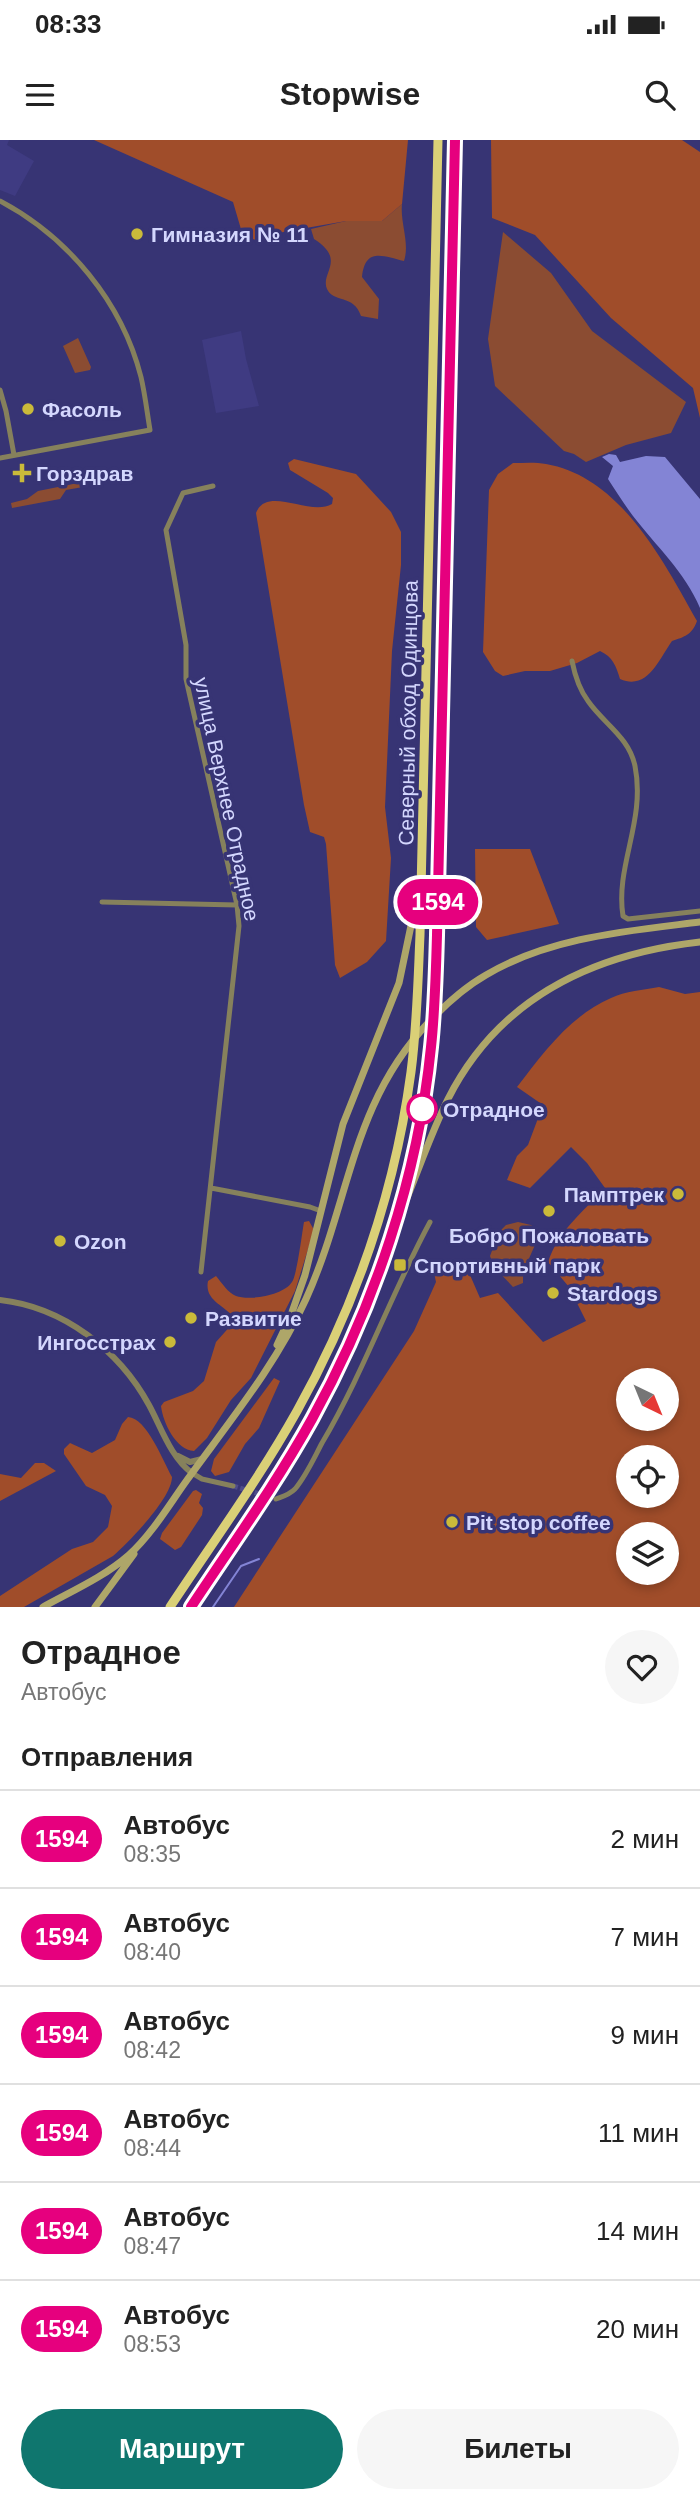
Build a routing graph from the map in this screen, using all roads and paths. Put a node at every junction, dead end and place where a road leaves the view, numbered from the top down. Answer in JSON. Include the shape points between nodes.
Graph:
{"nodes":[{"id":1,"x":438,"y":140,"type":"edge"},
{"id":2,"x":455,"y":140,"type":"edge"},
{"id":3,"x":0,"y":201,"type":"edge"},
{"id":4,"x":0,"y":390,"type":"edge"},
{"id":5,"x":15,"y":456,"type":"junction"},
{"id":6,"x":0,"y":458,"type":"edge"},
{"id":7,"x":213,"y":486,"type":"dead end"},
{"id":8,"x":572,"y":662,"type":"dead end"},
{"id":9,"x":422,"y":839,"type":"junction"},
{"id":10,"x":102,"y":902,"type":"dead end"},
{"id":11,"x":237,"y":905,"type":"junction"},
{"id":12,"x":700,"y":911,"type":"edge"},
{"id":13,"x":700,"y":922,"type":"edge"},
{"id":14,"x":700,"y":942,"type":"edge"},
{"id":15,"x":211,"y":1188,"type":"junction"},
{"id":16,"x":321,"y":1211,"type":"junction"},
{"id":17,"x":430,"y":1222,"type":"dead end"},
{"id":18,"x":391,"y":1236,"type":"junction"},
{"id":19,"x":201,"y":1272,"type":"dead end"},
{"id":20,"x":0,"y":1300,"type":"edge"},
{"id":21,"x":245,"y":1400,"type":"junction"},
{"id":22,"x":174,"y":1451,"type":"junction"},
{"id":23,"x":202,"y":1459,"type":"junction"},
{"id":24,"x":192,"y":1473,"type":"junction"},
{"id":25,"x":233,"y":1486,"type":"tunnel mouth"},
{"id":26,"x":276,"y":1499,"type":"dead end"},
{"id":27,"x":146,"y":1536,"type":"junction"},
{"id":28,"x":43,"y":1607,"type":"edge"},
{"id":29,"x":95,"y":1607,"type":"edge"},
{"id":30,"x":170,"y":1607,"type":"edge"},
{"id":31,"x":191,"y":1607,"type":"edge"}],
"edges":[{"from":1,"to":9,"type":"highway","name":"Северный обход Одинцова"},
{"from":2,"to":18,"type":"highway","name":"Северный обход Одинцова","via":[[434,1020],[419,1130]]},
{"from":3,"to":5,"type":"street","via":[[53,237],[105,295],[135,360],[150,430]]},
{"from":4,"to":5,"type":"street"},
{"from":5,"to":6,"type":"street"},
{"from":7,"to":11,"type":"street","name":"улица Верхнее Отрадное","via":[[183,493],[166,530],[186,645],[186,679]]},
{"from":8,"to":12,"type":"street","via":[[589,703],[624,741],[636,770],[638,810],[621,894],[623,916]]},
{"from":9,"to":16,"type":"main road","via":[[405,960],[344,1124]]},
{"from":9,"to":30,"type":"highway","name":"Северный обход Одинцова","via":[[412,1060],[396,1153],[375,1231],[335,1336],[297,1411]]},
{"from":10,"to":11,"type":"street"},
{"from":11,"to":15,"type":"street","name":"улица Верхнее Отрадное","via":[[239,946]]},
{"from":13,"to":21,"type":"main road","via":[[552,946],[486,975],[456,995],[420,1031],[388,1074],[362,1131],[306,1299]]},
{"from":14,"to":18,"type":"main road","via":[[620,958],[574,974],[511,1016],[448,1098]]},
{"from":15,"to":16,"type":"street"},
{"from":15,"to":19,"type":"street","name":"улица Верхнее Отрадное"},
{"from":16,"to":21,"type":"main road","via":[[291,1315]]},
{"from":17,"to":26,"type":"street","via":[[330,1431],[296,1487]]},
{"from":18,"to":31,"type":"highway","name":"Северный обход Одинцова","via":[[350,1343],[312,1420]]},
{"from":20,"to":22,"type":"street","via":[[49,1313],[99,1344],[137,1385]]},
{"from":21,"to":23,"type":"main road"},
{"from":22,"to":23,"type":"street","via":[[186,1461]]},
{"from":22,"to":24,"type":"street"},
{"from":23,"to":24,"type":"main road"},
{"from":24,"to":25,"type":"street"},
{"from":24,"to":27,"type":"main road"},
{"from":27,"to":28,"type":"main road","via":[[121,1562]]},
{"from":27,"to":29,"type":"main road"}]}
